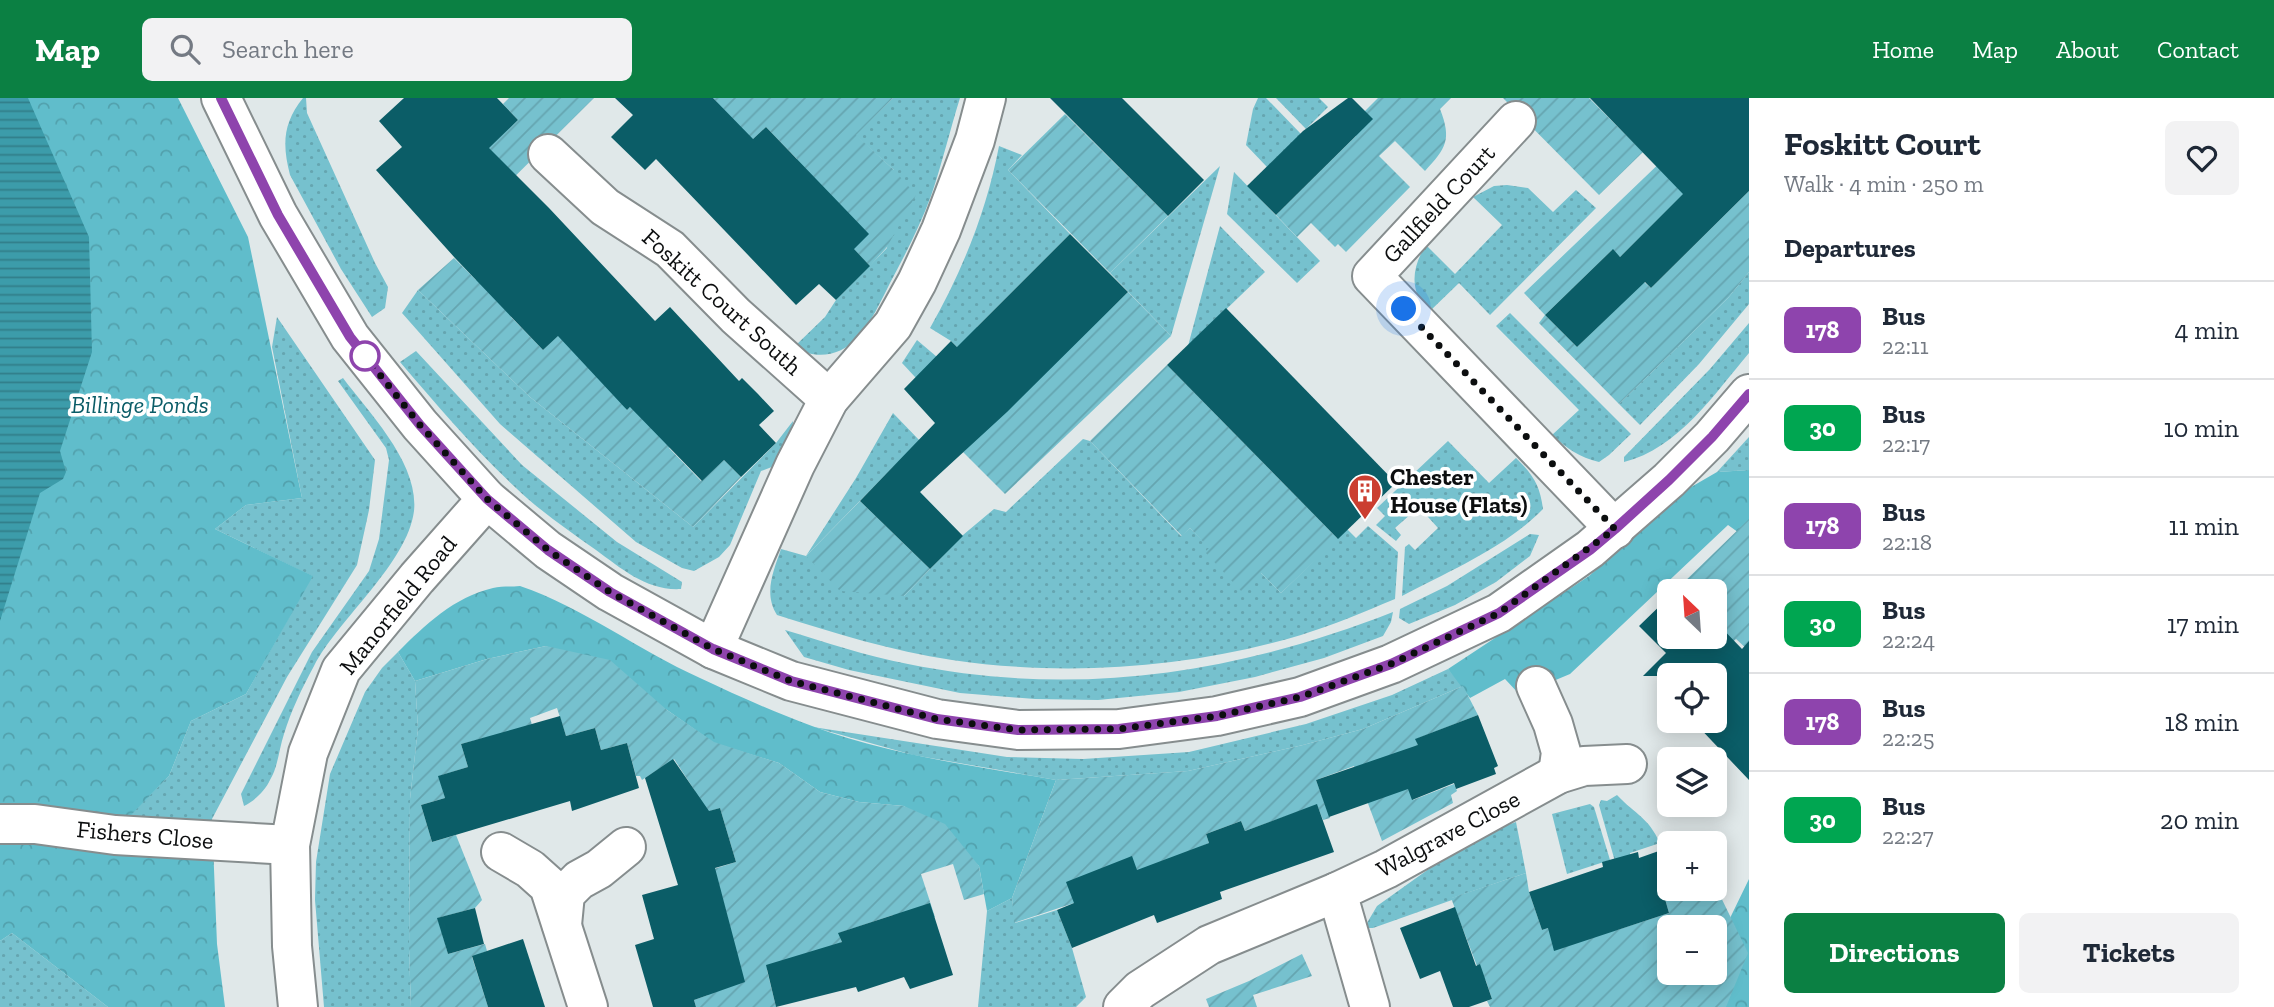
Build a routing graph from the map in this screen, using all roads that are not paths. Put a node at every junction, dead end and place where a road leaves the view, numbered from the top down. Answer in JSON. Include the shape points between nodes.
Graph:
{"nodes":[{"id":1,"x":986,"y":98,"type":"edge"},
{"id":2,"x":232,"y":102,"type":"edge"},
{"id":3,"x":1516,"y":121,"type":"dead end"},
{"id":4,"x":548,"y":154,"type":"dead end"},
{"id":5,"x":1749,"y":394,"type":"edge"},
{"id":6,"x":830,"y":399,"type":"junction"},
{"id":7,"x":487,"y":499,"type":"junction"},
{"id":8,"x":1615,"y":529,"type":"junction"},
{"id":9,"x":713,"y":649,"type":"junction"},
{"id":10,"x":1536,"y":686,"type":"dead end"},
{"id":11,"x":1627,"y":764,"type":"dead end"},
{"id":12,"x":1558,"y":774,"type":"junction"},
{"id":13,"x":0,"y":824,"type":"edge"},
{"id":14,"x":290,"y":845,"type":"junction"},
{"id":15,"x":626,"y":847,"type":"dead end"},
{"id":16,"x":501,"y":852,"type":"dead end"},
{"id":17,"x":1337,"y":892,"type":"junction"},
{"id":18,"x":562,"y":925,"type":"junction"},
{"id":19,"x":298,"y":1007,"type":"edge"},
{"id":20,"x":588,"y":1007,"type":"edge"},
{"id":21,"x":1124,"y":1007,"type":"edge"},
{"id":22,"x":1370,"y":1007,"type":"edge"}],
"edges":[{"from":1,"to":6,"type":"street","via":[[941,230],[917,282],[893,325]]},
{"from":2,"to":7,"type":"street","via":[[278,215],[350,337]]},
{"from":3,"to":8,"type":"street","name":"Gallfield Court","via":[[1372,276]]},
{"from":4,"to":6,"type":"street","name":"Foskitt Court South","via":[[605,207],[670,249],[736,316]]},
{"from":5,"to":8,"type":"street","via":[[1712,437]]},
{"from":6,"to":9,"type":"street"},
{"from":7,"to":9,"type":"street","via":[[548,550],[610,592]]},
{"from":7,"to":14,"type":"street","name":"Manorfield Road","via":[[341,670],[308,753]]},
{"from":8,"to":9,"type":"street","via":[[1499,613],[1391,664],[1300,697],[1217,716],[1132,728],[1018,730],[937,719],[791,681]]},
{"from":10,"to":12,"type":"street","via":[[1561,752]]},
{"from":11,"to":12,"type":"street","name":"Walgrave Close","via":[[1584,766]]},
{"from":12,"to":17,"type":"street","name":"Walgrave Close"},
{"from":13,"to":14,"type":"street","name":"Fishers Close"},
{"from":14,"to":19,"type":"street","name":"Manorfield Road"},
{"from":15,"to":18,"type":"street","via":[[565,894]]},
{"from":16,"to":18,"type":"street","via":[[549,886]]},
{"from":17,"to":21,"type":"street","name":"Walgrave Close","via":[[1209,945],[1140,990]]},
{"from":17,"to":22,"type":"street"},
{"from":18,"to":20,"type":"street"}]}
